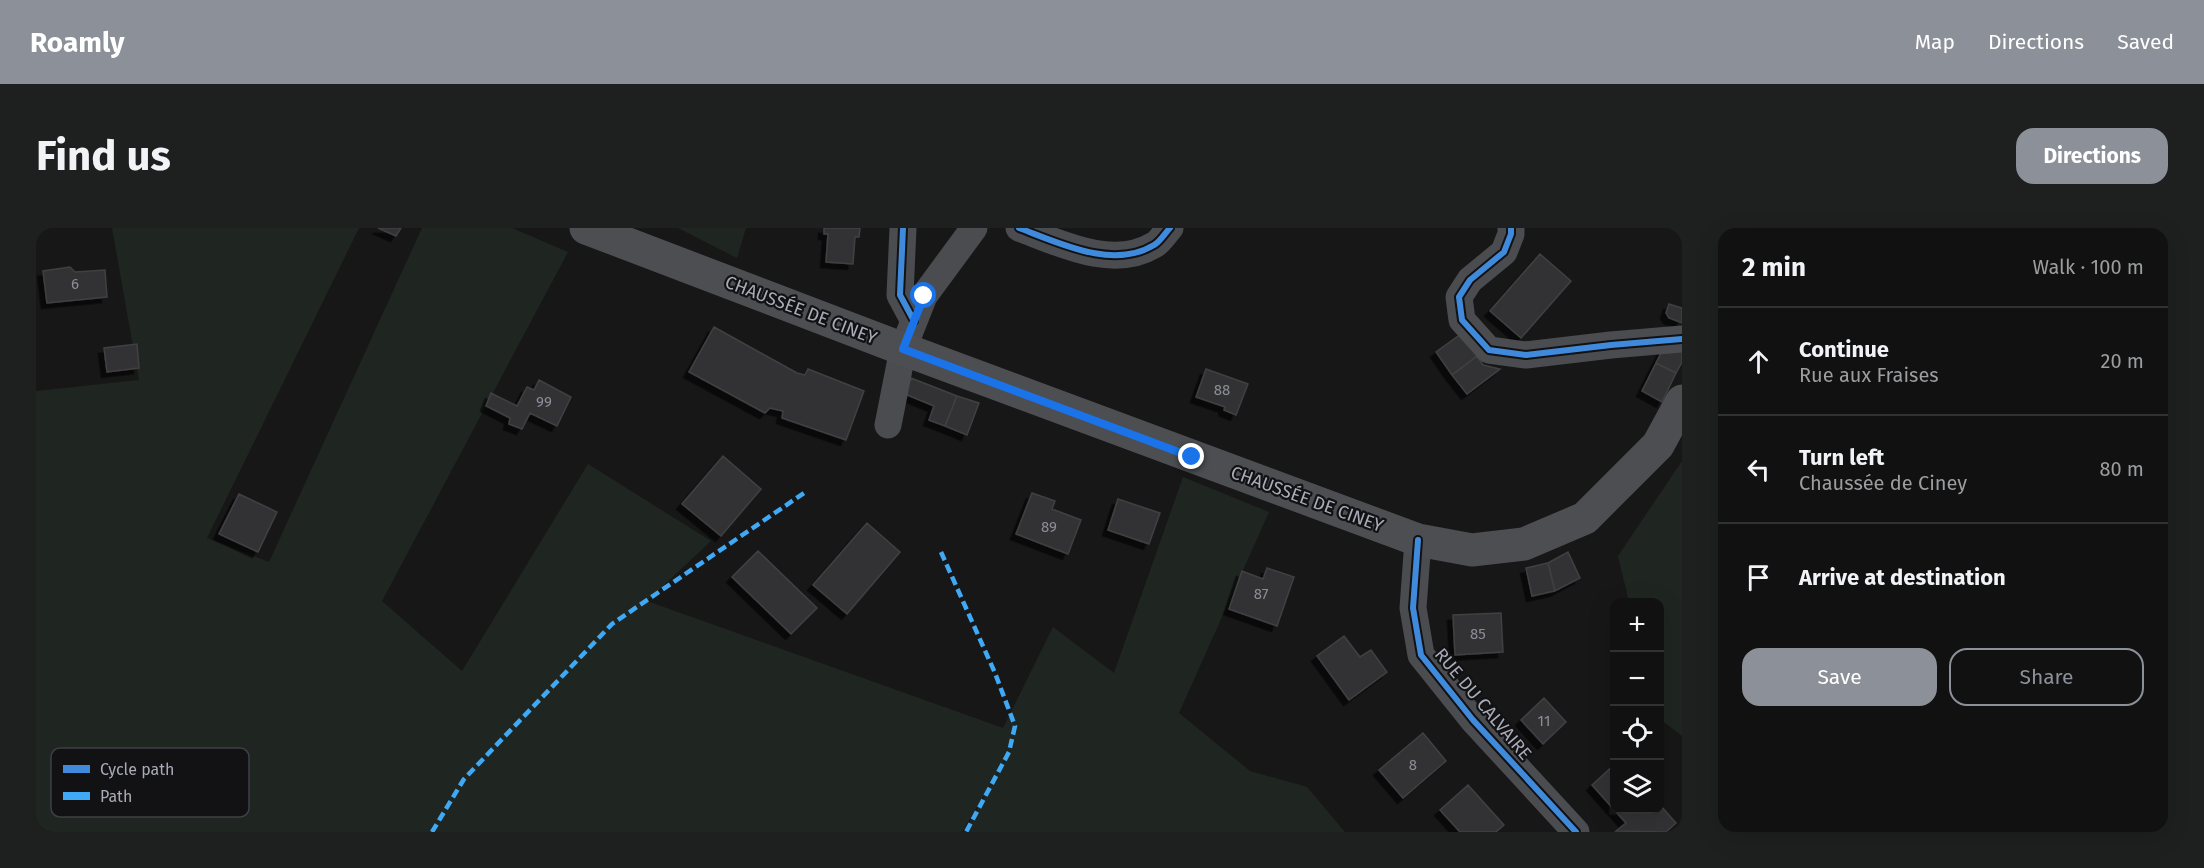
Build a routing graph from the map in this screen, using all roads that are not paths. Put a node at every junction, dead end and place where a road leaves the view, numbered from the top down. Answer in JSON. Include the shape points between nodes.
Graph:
{"nodes":[{"id":1,"x":586,"y":228,"type":"edge"},
{"id":2,"x":903,"y":228,"type":"edge"},
{"id":3,"x":974,"y":228,"type":"edge"},
{"id":4,"x":1019,"y":228,"type":"edge"},
{"id":5,"x":1170,"y":228,"type":"edge"},
{"id":6,"x":1511,"y":228,"type":"edge"},
{"id":7,"x":909,"y":335,"type":"junction"},
{"id":8,"x":1682,"y":339,"type":"edge"},
{"id":9,"x":1682,"y":401,"type":"edge"},
{"id":10,"x":888,"y":425,"type":"dead end"},
{"id":11,"x":1418,"y":540,"type":"junction"},
{"id":12,"x":1576,"y":832,"type":"edge"}],
"edges":[{"from":1,"to":7,"type":"main road","name":"CHAUSSÉE DE CINEY"},
{"from":2,"to":7,"type":"street","via":[[900,295]]},
{"from":3,"to":7,"type":"street","via":[[924,296]]},
{"from":4,"to":5,"type":"street","via":[[1078,250],[1121,256],[1155,245]]},
{"from":6,"to":8,"type":"street","via":[[1504,252],[1470,280],[1459,297],[1462,320],[1489,350],[1526,355]]},
{"from":7,"to":10,"type":"street"},
{"from":7,"to":11,"type":"main road","name":"CHAUSSÉE DE CINEY"},
{"from":9,"to":11,"type":"main road","name":"CHAUSSÉE DE CINEY","via":[[1658,445],[1585,518],[1524,544],[1472,550]]},
{"from":11,"to":12,"type":"street","name":"RUE DU CALVAIRE","via":[[1413,608],[1421,655],[1473,720]]}]}
